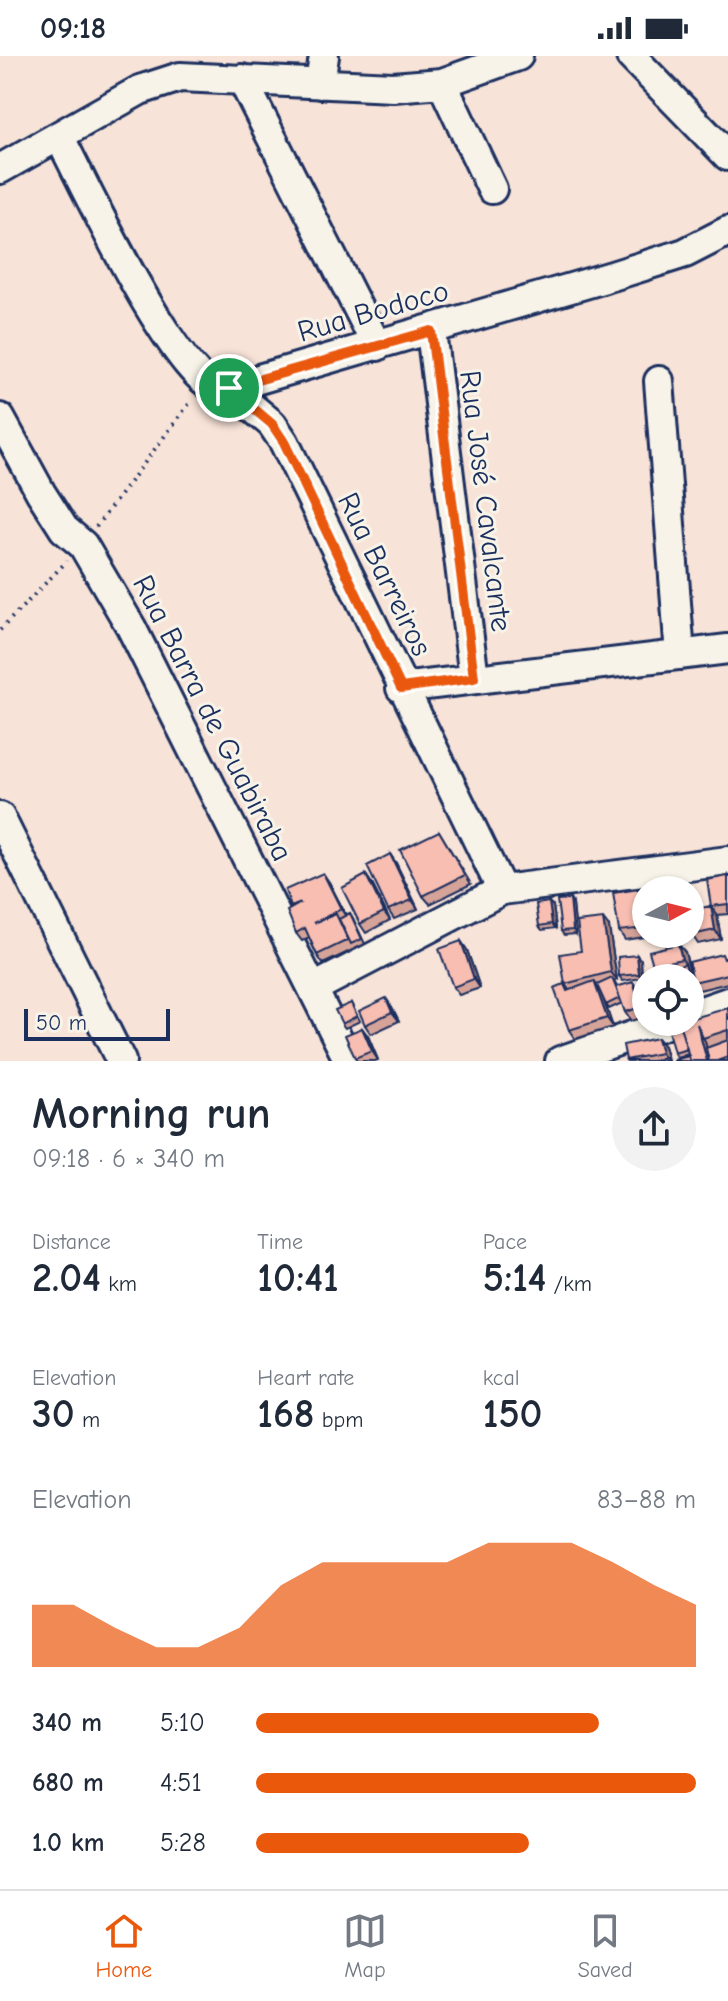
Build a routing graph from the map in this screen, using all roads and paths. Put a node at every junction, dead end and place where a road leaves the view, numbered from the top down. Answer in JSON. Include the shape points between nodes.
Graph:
{"nodes":[{"id":1,"x":324,"y":56,"type":"edge"},
{"id":2,"x":518,"y":56,"type":"edge"},
{"id":3,"x":631,"y":56,"type":"edge"},
{"id":4,"x":242,"y":79,"type":"junction"},
{"id":5,"x":442,"y":83,"type":"junction"},
{"id":6,"x":320,"y":84,"type":"junction"},
{"id":7,"x":59,"y":136,"type":"junction"},
{"id":8,"x":728,"y":156,"type":"edge"},
{"id":9,"x":0,"y":169,"type":"edge"},
{"id":10,"x":492,"y":189,"type":"dead end"},
{"id":11,"x":728,"y":231,"type":"edge"},
{"id":12,"x":431,"y":331,"type":"junction"},
{"id":13,"x":377,"y":346,"type":"junction"},
{"id":14,"x":659,"y":381,"type":"dead end"},
{"id":15,"x":217,"y":385,"type":"junction"},
{"id":16,"x":0,"y":418,"type":"edge"},
{"id":17,"x":83,"y":545,"type":"junction"},
{"id":18,"x":0,"y":630,"type":"edge"},
{"id":19,"x":728,"y":649,"type":"edge"},
{"id":20,"x":680,"y":655,"type":"junction"},
{"id":21,"x":474,"y":678,"type":"junction"},
{"id":22,"x":401,"y":688,"type":"junction"},
{"id":23,"x":0,"y":817,"type":"edge"},
{"id":24,"x":728,"y":861,"type":"edge"},
{"id":25,"x":502,"y":890,"type":"junction"},
{"id":26,"x":314,"y":988,"type":"junction"},
{"id":27,"x":728,"y":1002,"type":"edge"},
{"id":28,"x":704,"y":1010,"type":"edge"},
{"id":29,"x":646,"y":1036,"type":"edge"},
{"id":30,"x":619,"y":1051,"type":"edge"},
{"id":31,"x":121,"y":1061,"type":"edge"},
{"id":32,"x":349,"y":1061,"type":"edge"},
{"id":33,"x":560,"y":1061,"type":"edge"}],
"edges":[{"from":1,"to":6,"type":"street"},
{"from":2,"to":5,"type":"street"},
{"from":3,"to":8,"type":"street"},
{"from":4,"to":6,"type":"street"},
{"from":4,"to":7,"type":"street","via":[[199,76],[161,81]]},
{"from":4,"to":13,"type":"street"},
{"from":5,"to":6,"type":"street"},
{"from":5,"to":10,"type":"street"},
{"from":7,"to":9,"type":"street"},
{"from":7,"to":15,"type":"street","name":"Rua Barreiros","via":[[177,352]]},
{"from":11,"to":12,"type":"street","name":"Rua Bodoco","via":[[685,253]]},
{"from":12,"to":13,"type":"street","name":"Rua Bodoco"},
{"from":12,"to":21,"type":"street","name":"Rua José Cavalcante"},
{"from":13,"to":15,"type":"street","name":"Rua Bodoco"},
{"from":14,"to":20,"type":"street"},
{"from":15,"to":17,"type":"path"},
{"from":15,"to":22,"type":"street","name":"Rua Barreiros","via":[[272,424],[284,442]]},
{"from":16,"to":17,"type":"street","name":"Rua Barra de Guabiraba","via":[[64,529]]},
{"from":17,"to":18,"type":"path"},
{"from":17,"to":26,"type":"street","name":"Rua Barra de Guabiraba","via":[[131,627]]},
{"from":19,"to":20,"type":"street"},
{"from":20,"to":21,"type":"street"},
{"from":21,"to":22,"type":"street"},
{"from":22,"to":25,"type":"street","name":"Rua Barreiros"},
{"from":23,"to":31,"type":"street"},
{"from":24,"to":25,"type":"street"},
{"from":25,"to":26,"type":"street"},
{"from":26,"to":32,"type":"street","name":"Rua Barra de Guabiraba"},
{"from":27,"to":28,"type":"street"},
{"from":29,"to":30,"type":"street"},
{"from":30,"to":33,"type":"street"}]}
